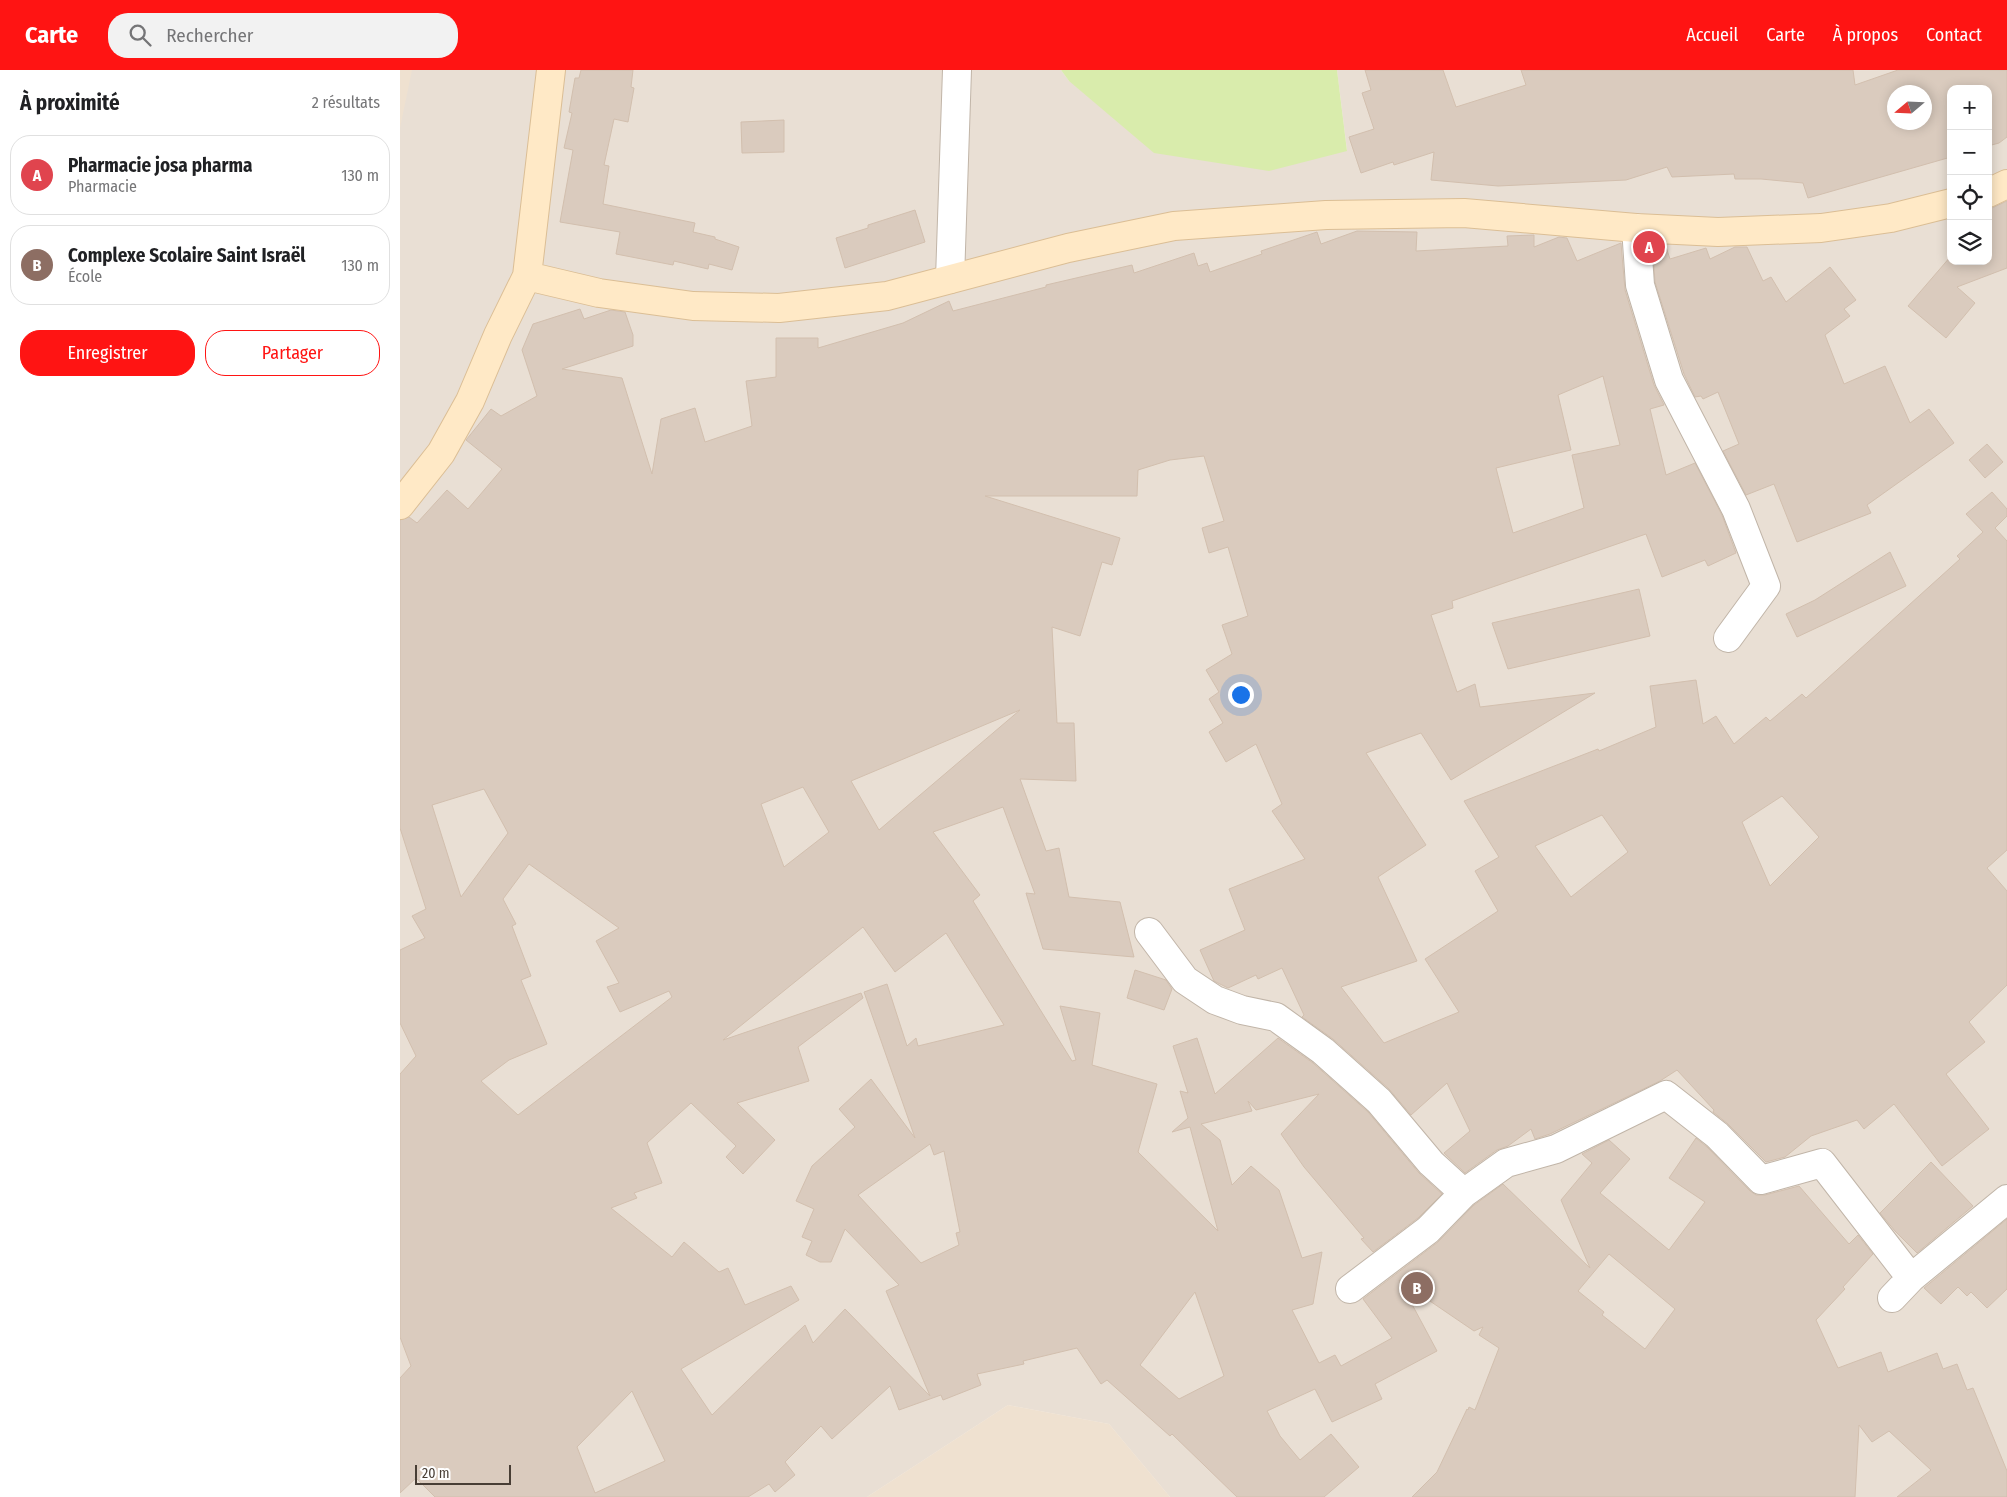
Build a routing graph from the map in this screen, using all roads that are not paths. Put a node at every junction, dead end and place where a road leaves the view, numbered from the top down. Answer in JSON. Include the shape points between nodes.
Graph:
{"nodes":[{"id":1,"x":551,"y":70,"type":"edge"},
{"id":2,"x":956,"y":70,"type":"edge"},
{"id":3,"x":2007,"y":184,"type":"edge"},
{"id":4,"x":1992,"y":191,"type":"edge"},
{"id":5,"x":1947,"y":204,"type":"edge"},
{"id":6,"x":1636,"y":228,"type":"junction"},
{"id":7,"x":526,"y":276,"type":"junction"},
{"id":8,"x":950,"y":279,"type":"junction"},
{"id":9,"x":400,"y":504,"type":"edge"},
{"id":10,"x":1728,"y":638,"type":"dead end"},
{"id":11,"x":1148,"y":932,"type":"dead end"},
{"id":12,"x":1464,"y":1193,"type":"junction"},
{"id":13,"x":2007,"y":1199,"type":"edge"},
{"id":14,"x":1911,"y":1278,"type":"junction"},
{"id":15,"x":1350,"y":1289,"type":"dead end"},
{"id":16,"x":1892,"y":1298,"type":"dead end"}],
"edges":[{"from":1,"to":7,"type":"street"},
{"from":2,"to":8,"type":"street"},
{"from":3,"to":4,"type":"street"},
{"from":5,"to":6,"type":"street","via":[[1891,218],[1821,228],[1718,232]]},
{"from":6,"to":8,"type":"street","via":[[1464,213],[1326,215],[1174,226],[1068,248]]},
{"from":6,"to":10,"type":"street","via":[[1640,285],[1669,380],[1736,509],[1766,586]]},
{"from":7,"to":8,"type":"street","via":[[599,293],[692,306],[779,308],[887,296]]},
{"from":7,"to":9,"type":"street","via":[[466,408],[441,454]]},
{"from":11,"to":12,"type":"street","via":[[1185,980],[1215,1000],[1276,1017],[1323,1051],[1379,1101],[1431,1163]]},
{"from":12,"to":14,"type":"street","via":[[1506,1163],[1556,1148],[1666,1095],[1717,1135],[1761,1180],[1822,1163]]},
{"from":12,"to":15,"type":"street","via":[[1428,1230]]},
{"from":13,"to":14,"type":"street"},
{"from":14,"to":16,"type":"street"}]}
